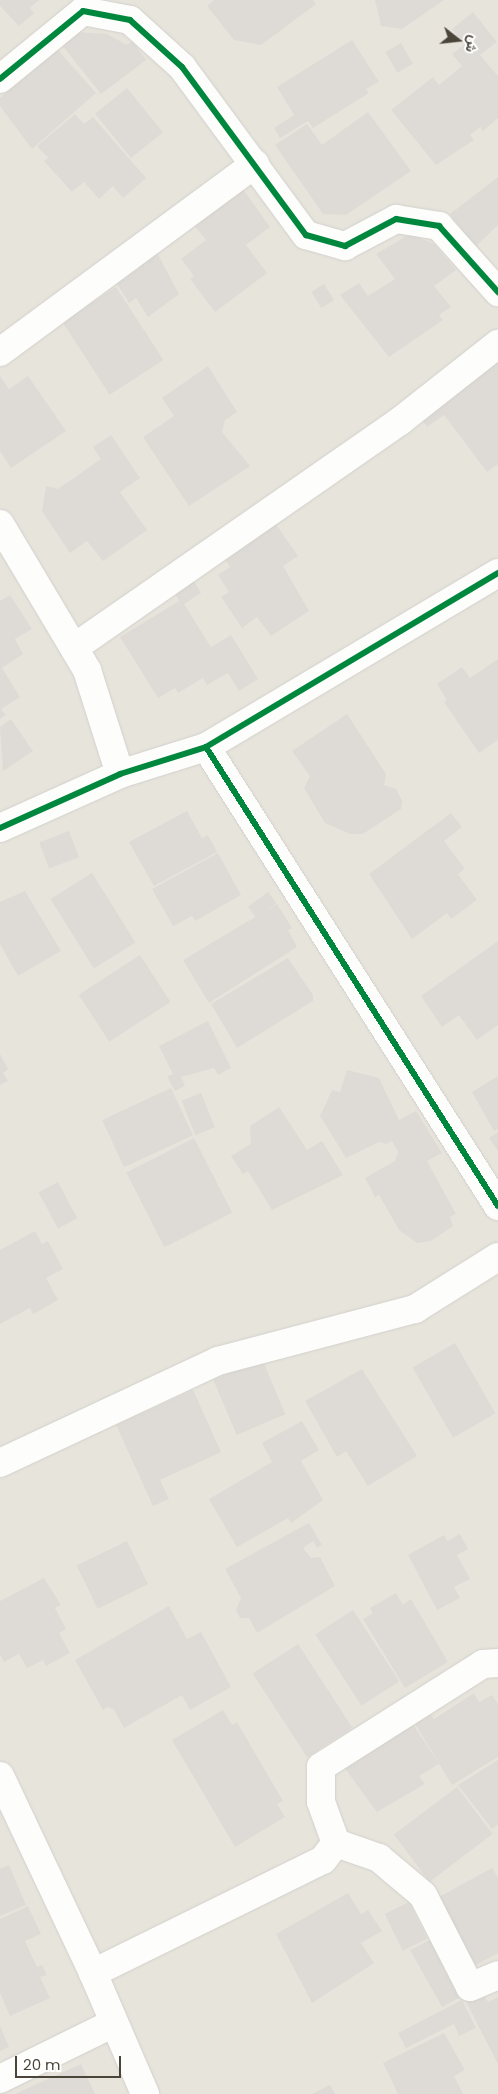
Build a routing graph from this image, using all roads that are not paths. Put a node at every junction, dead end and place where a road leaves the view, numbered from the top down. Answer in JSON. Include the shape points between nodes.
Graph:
{"nodes":[{"id":1,"x":0,"y":78,"type":"edge"},
{"id":2,"x":255,"y":164,"type":"junction"},
{"id":3,"x":498,"y":292,"type":"edge"},
{"id":4,"x":498,"y":344,"type":"edge"},
{"id":5,"x":0,"y":352,"type":"edge"},
{"id":6,"x":0,"y":524,"type":"edge"},
{"id":7,"x":498,"y":573,"type":"edge"},
{"id":8,"x":76,"y":647,"type":"junction"},
{"id":9,"x":206,"y":747,"type":"junction"},
{"id":10,"x":120,"y":774,"type":"junction"},
{"id":11,"x":0,"y":828,"type":"edge"},
{"id":12,"x":498,"y":1206,"type":"edge"},
{"id":13,"x":498,"y":1257,"type":"edge"},
{"id":14,"x":0,"y":1463,"type":"edge"},
{"id":15,"x":498,"y":1663,"type":"edge"},
{"id":16,"x":0,"y":1776,"type":"edge"},
{"id":17,"x":336,"y":1843,"type":"junction"},
{"id":18,"x":93,"y":1974,"type":"junction"},
{"id":19,"x":498,"y":1975,"type":"edge"},
{"id":20,"x":114,"y":2023,"type":"junction"},
{"id":21,"x":0,"y":2080,"type":"edge"},
{"id":22,"x":145,"y":2094,"type":"edge"}],
"edges":[{"from":1,"to":2,"type":"street","via":[[83,11],[130,20],[182,67]]},
{"from":2,"to":3,"type":"street","via":[[306,235],[345,246],[396,220],[439,226]]},
{"from":2,"to":5,"type":"street"},
{"from":4,"to":8,"type":"street","via":[[400,421]]},
{"from":6,"to":8,"type":"street"},
{"from":7,"to":9,"type":"street"},
{"from":8,"to":10,"type":"street","via":[[101,706]]},
{"from":9,"to":10,"type":"street"},
{"from":9,"to":12,"type":"street"},
{"from":10,"to":11,"type":"street"},
{"from":13,"to":14,"type":"street","via":[[415,1309],[218,1361]]},
{"from":15,"to":17,"type":"street","via":[[483,1664],[321,1768],[321,1802]]},
{"from":16,"to":18,"type":"street"},
{"from":17,"to":18,"type":"street","via":[[323,1860]]},
{"from":17,"to":19,"type":"street","via":[[379,1858],[423,1895],[470,1987]]},
{"from":18,"to":20,"type":"street"},
{"from":20,"to":21,"type":"street"},
{"from":20,"to":22,"type":"street"}]}
